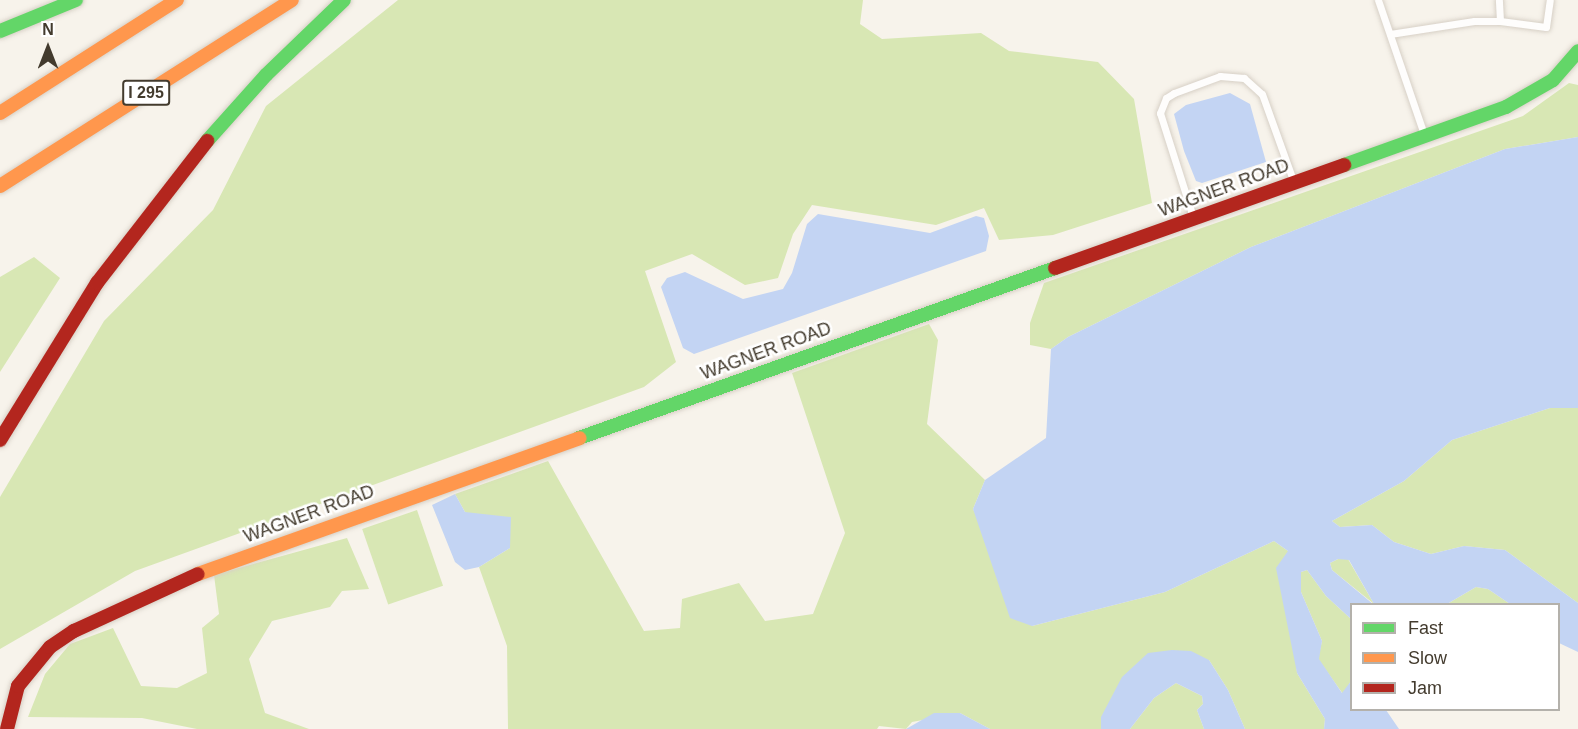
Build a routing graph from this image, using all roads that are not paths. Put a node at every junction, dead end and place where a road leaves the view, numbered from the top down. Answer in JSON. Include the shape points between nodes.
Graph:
{"nodes":[{"id":1,"x":76,"y":0,"type":"edge"},
{"id":2,"x":177,"y":0,"type":"edge"},
{"id":3,"x":292,"y":0,"type":"edge"},
{"id":4,"x":344,"y":0,"type":"edge"},
{"id":5,"x":1378,"y":0,"type":"edge"},
{"id":6,"x":1499,"y":0,"type":"edge"},
{"id":7,"x":1550,"y":0,"type":"edge"},
{"id":8,"x":1500,"y":21,"type":"junction"},
{"id":9,"x":0,"y":31,"type":"edge"},
{"id":10,"x":1390,"y":34,"type":"junction"},
{"id":11,"x":1578,"y":51,"type":"edge"},
{"id":12,"x":0,"y":113,"type":"edge"},
{"id":13,"x":1425,"y":136,"type":"junction"},
{"id":14,"x":1294,"y":182,"type":"junction"},
{"id":15,"x":0,"y":186,"type":"edge"},
{"id":16,"x":1193,"y":218,"type":"junction"},
{"id":17,"x":0,"y":441,"type":"edge"},
{"id":18,"x":7,"y":729,"type":"edge"}],
"edges":[{"from":1,"to":9,"type":"main road"},
{"from":2,"to":12,"type":"main road"},
{"from":3,"to":15,"type":"main road","number":"I 295"},
{"from":4,"to":17,"type":"main road","via":[[266,75],[166,190],[97,283]]},
{"from":5,"to":10,"type":"lane"},
{"from":6,"to":8,"type":"lane"},
{"from":7,"to":8,"type":"lane","via":[[1546,27]]},
{"from":8,"to":10,"type":"lane","via":[[1473,21]]},
{"from":10,"to":13,"type":"lane"},
{"from":11,"to":13,"type":"main road","name":"WAGNER ROAD","via":[[1553,80],[1519,102]]},
{"from":13,"to":14,"type":"main road","name":"WAGNER ROAD"},
{"from":14,"to":16,"type":"main road","name":"WAGNER ROAD"},
{"from":14,"to":16,"type":"lane","via":[[1262,94],[1244,78],[1220,76],[1174,93],[1166,98],[1160,113]]},
{"from":16,"to":18,"type":"main road","name":"WAGNER ROAD","via":[[178,581],[74,631],[50,647],[18,686]]}]}
